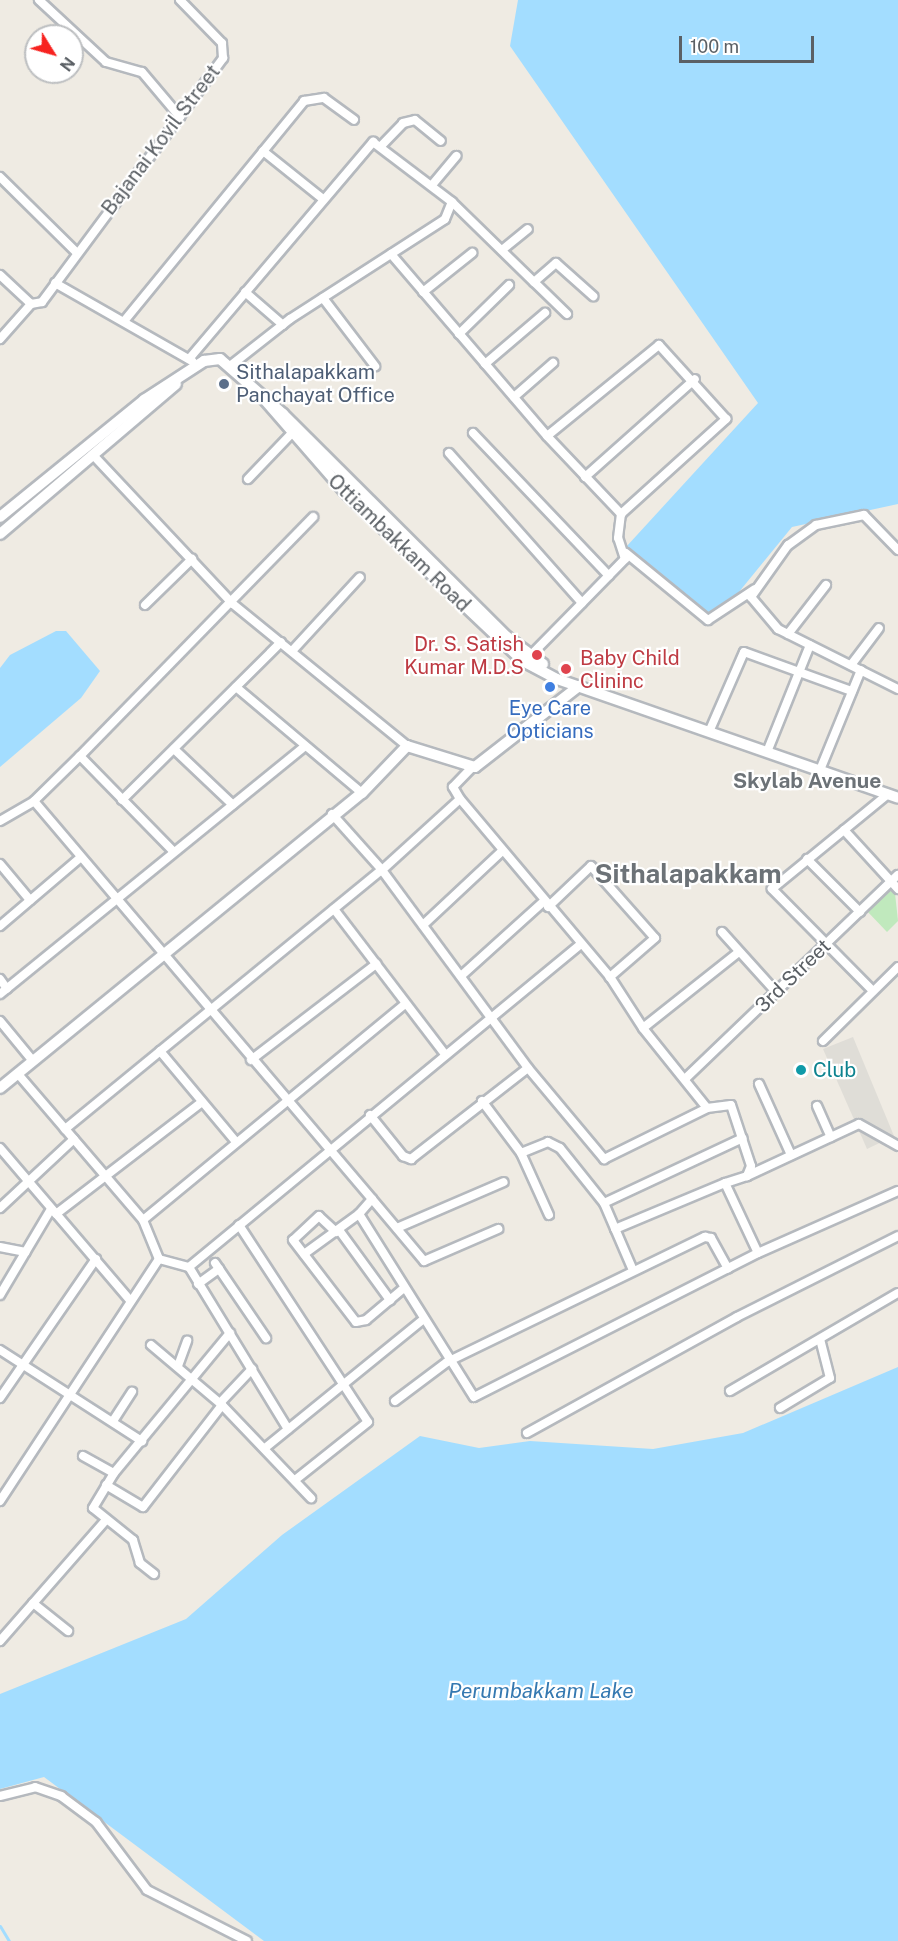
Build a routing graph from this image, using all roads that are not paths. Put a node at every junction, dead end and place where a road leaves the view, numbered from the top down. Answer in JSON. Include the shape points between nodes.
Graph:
{"nodes":[{"id":1,"x":39,"y":0,"type":"edge"},
{"id":2,"x":180,"y":0,"type":"edge"},
{"id":3,"x":180,"y":117,"type":"junction"},
{"id":4,"x":354,"y":120,"type":"dead end"},
{"id":5,"x":441,"y":141,"type":"dead end"},
{"id":6,"x":382,"y":145,"type":"junction"},
{"id":7,"x":263,"y":152,"type":"junction"},
{"id":8,"x":456,"y":156,"type":"dead end"},
{"id":9,"x":0,"y":177,"type":"edge"},
{"id":10,"x":432,"y":185,"type":"junction"},
{"id":11,"x":324,"y":199,"type":"junction"},
{"id":12,"x":452,"y":202,"type":"junction"},
{"id":13,"x":528,"y":229,"type":"dead end"},
{"id":14,"x":502,"y":250,"type":"junction"},
{"id":15,"x":76,"y":252,"type":"junction"},
{"id":16,"x":472,"y":253,"type":"dead end"},
{"id":17,"x":391,"y":254,"type":"junction"},
{"id":18,"x":0,"y":275,"type":"edge"},
{"id":19,"x":534,"y":282,"type":"junction"},
{"id":20,"x":55,"y":283,"type":"junction"},
{"id":21,"x":509,"y":285,"type":"dead end"},
{"id":22,"x":245,"y":292,"type":"junction"},
{"id":23,"x":423,"y":292,"type":"junction"},
{"id":24,"x":593,"y":297,"type":"dead end"},
{"id":25,"x":323,"y":298,"type":"junction"},
{"id":26,"x":32,"y":303,"type":"junction"},
{"id":27,"x":545,"y":313,"type":"dead end"},
{"id":28,"x":567,"y":314,"type":"dead end"},
{"id":29,"x":125,"y":320,"type":"junction"},
{"id":30,"x":283,"y":325,"type":"junction"},
{"id":31,"x":459,"y":334,"type":"junction"},
{"id":32,"x":0,"y":339,"type":"edge"},
{"id":33,"x":193,"y":362,"type":"junction"},
{"id":34,"x":553,"y":363,"type":"dead end"},
{"id":35,"x":485,"y":364,"type":"junction"},
{"id":36,"x":230,"y":366,"type":"junction"},
{"id":37,"x":375,"y":366,"type":"dead end"},
{"id":38,"x":184,"y":375,"type":"junction"},
{"id":39,"x":695,"y":379,"type":"junction"},
{"id":40,"x":514,"y":398,"type":"junction"},
{"id":41,"x":265,"y":400,"type":"junction"},
{"id":42,"x":473,"y":433,"type":"dead end"},
{"id":43,"x":291,"y":434,"type":"junction"},
{"id":44,"x":547,"y":436,"type":"junction"},
{"id":45,"x":449,"y":453,"type":"dead end"},
{"id":46,"x":93,"y":455,"type":"junction"},
{"id":47,"x":585,"y":477,"type":"junction"},
{"id":48,"x":248,"y":479,"type":"dead end"},
{"id":49,"x":621,"y":514,"type":"junction"},
{"id":50,"x":0,"y":517,"type":"edge"},
{"id":51,"x":313,"y":517,"type":"dead end"},
{"id":52,"x":0,"y":534,"type":"edge"},
{"id":53,"x":898,"y":550,"type":"edge"},
{"id":54,"x":626,"y":553,"type":"junction"},
{"id":55,"x":192,"y":559,"type":"junction"},
{"id":56,"x":609,"y":576,"type":"junction"},
{"id":57,"x":360,"y":577,"type":"dead end"},
{"id":58,"x":826,"y":585,"type":"dead end"},
{"id":59,"x":754,"y":589,"type":"junction"},
{"id":60,"x":582,"y":603,"type":"junction"},
{"id":61,"x":145,"y":604,"type":"dead end"},
{"id":62,"x":233,"y":604,"type":"junction"},
{"id":63,"x":879,"y":628,"type":"dead end"},
{"id":64,"x":788,"y":634,"type":"junction"},
{"id":65,"x":281,"y":642,"type":"junction"},
{"id":66,"x":810,"y":645,"type":"junction"},
{"id":67,"x":292,"y":651,"type":"junction"},
{"id":68,"x":530,"y":656,"type":"junction"},
{"id":69,"x":851,"y":665,"type":"junction"},
{"id":70,"x":861,"y":670,"type":"junction"},
{"id":71,"x":799,"y":671,"type":"junction"},
{"id":72,"x":579,"y":686,"type":"junction"},
{"id":73,"x":236,"y":687,"type":"junction"},
{"id":74,"x":898,"y":689,"type":"edge"},
{"id":75,"x":852,"y":691,"type":"junction"},
{"id":76,"x":709,"y":732,"type":"junction"},
{"id":77,"x":305,"y":746,"type":"junction"},
{"id":78,"x":407,"y":746,"type":"junction"},
{"id":79,"x":174,"y":749,"type":"junction"},
{"id":80,"x":767,"y":752,"type":"junction"},
{"id":81,"x":80,"y":756,"type":"junction"},
{"id":82,"x":472,"y":766,"type":"junction"},
{"id":83,"x":820,"y":770,"type":"junction"},
{"id":84,"x":362,"y":793,"type":"junction"},
{"id":85,"x":893,"y":796,"type":"edge"},
{"id":86,"x":460,"y":799,"type":"junction"},
{"id":87,"x":123,"y":800,"type":"junction"},
{"id":88,"x":34,"y":801,"type":"junction"},
{"id":89,"x":233,"y":805,"type":"junction"},
{"id":90,"x":332,"y":814,"type":"junction"},
{"id":91,"x":0,"y":821,"type":"edge"},
{"id":92,"x":844,"y":830,"type":"junction"},
{"id":93,"x":502,"y":851,"type":"junction"},
{"id":94,"x":174,"y":852,"type":"junction"},
{"id":95,"x":81,"y":857,"type":"junction"},
{"id":96,"x":807,"y":859,"type":"junction"},
{"id":97,"x":0,"y":864,"type":"edge"},
{"id":98,"x":382,"y":870,"type":"junction"},
{"id":99,"x":898,"y":875,"type":"edge"},
{"id":100,"x":892,"y":882,"type":"junction"},
{"id":101,"x":898,"y":889,"type":"edge"},
{"id":102,"x":117,"y":899,"type":"junction"},
{"id":103,"x":30,"y":900,"type":"junction"},
{"id":104,"x":546,"y":904,"type":"junction"},
{"id":105,"x":334,"y":909,"type":"junction"},
{"id":106,"x":860,"y":912,"type":"junction"},
{"id":107,"x":423,"y":925,"type":"junction"},
{"id":108,"x":0,"y":926,"type":"edge"},
{"id":109,"x":722,"y":932,"type":"dead end"},
{"id":110,"x":581,"y":944,"type":"junction"},
{"id":111,"x":826,"y":945,"type":"junction"},
{"id":112,"x":739,"y":952,"type":"junction"},
{"id":113,"x":164,"y":953,"type":"junction"},
{"id":114,"x":376,"y":964,"type":"junction"},
{"id":115,"x":898,"y":967,"type":"edge"},
{"id":116,"x":461,"y":976,"type":"junction"},
{"id":117,"x":610,"y":977,"type":"junction"},
{"id":118,"x":0,"y":979,"type":"edge"},
{"id":119,"x":8,"y":989,"type":"junction"},
{"id":120,"x":873,"y":991,"type":"junction"},
{"id":121,"x":776,"y":992,"type":"junction"},
{"id":122,"x":0,"y":994,"type":"edge"},
{"id":123,"x":405,"y":1004,"type":"junction"},
{"id":124,"x":209,"y":1011,"type":"junction"},
{"id":125,"x":491,"y":1020,"type":"junction"},
{"id":126,"x":0,"y":1021,"type":"edge"},
{"id":127,"x":643,"y":1028,"type":"junction"},
{"id":128,"x":823,"y":1041,"type":"dead end"},
{"id":129,"x":160,"y":1051,"type":"junction"},
{"id":130,"x":445,"y":1054,"type":"junction"},
{"id":131,"x":251,"y":1060,"type":"junction"},
{"id":132,"x":33,"y":1061,"type":"junction"},
{"id":133,"x":528,"y":1068,"type":"junction"},
{"id":134,"x":18,"y":1074,"type":"junction"},
{"id":135,"x":687,"y":1077,"type":"junction"},
{"id":136,"x":759,"y":1084,"type":"dead end"},
{"id":137,"x":0,"y":1088,"type":"edge"},
{"id":138,"x":285,"y":1101,"type":"junction"},
{"id":139,"x":482,"y":1101,"type":"junction"},
{"id":140,"x":202,"y":1102,"type":"junction"},
{"id":141,"x":817,"y":1106,"type":"dead end"},
{"id":142,"x":707,"y":1108,"type":"junction"},
{"id":143,"x":370,"y":1115,"type":"junction"},
{"id":144,"x":65,"y":1129,"type":"junction"},
{"id":145,"x":831,"y":1137,"type":"junction"},
{"id":146,"x":743,"y":1138,"type":"junction"},
{"id":147,"x":74,"y":1139,"type":"junction"},
{"id":148,"x":236,"y":1142,"type":"junction"},
{"id":149,"x":898,"y":1146,"type":"edge"},
{"id":150,"x":1,"y":1151,"type":"edge"},
{"id":151,"x":328,"y":1151,"type":"junction"},
{"id":152,"x":521,"y":1153,"type":"junction"},
{"id":153,"x":790,"y":1155,"type":"junction"},
{"id":154,"x":106,"y":1176,"type":"junction"},
{"id":155,"x":747,"y":1176,"type":"junction"},
{"id":156,"x":504,"y":1182,"type":"dead end"},
{"id":157,"x":29,"y":1183,"type":"junction"},
{"id":158,"x":725,"y":1183,"type":"junction"},
{"id":159,"x":898,"y":1191,"type":"edge"},
{"id":160,"x":372,"y":1199,"type":"junction"},
{"id":161,"x":604,"y":1203,"type":"junction"},
{"id":162,"x":0,"y":1208,"type":"edge"},
{"id":163,"x":54,"y":1212,"type":"junction"},
{"id":164,"x":359,"y":1214,"type":"junction"},
{"id":165,"x":549,"y":1215,"type":"dead end"},
{"id":166,"x":143,"y":1220,"type":"junction"},
{"id":167,"x":239,"y":1225,"type":"junction"},
{"id":168,"x":397,"y":1228,"type":"junction"},
{"id":169,"x":498,"y":1229,"type":"dead end"},
{"id":170,"x":615,"y":1229,"type":"junction"},
{"id":171,"x":338,"y":1231,"type":"junction"},
{"id":172,"x":898,"y":1236,"type":"edge"},
{"id":173,"x":0,"y":1247,"type":"edge"},
{"id":174,"x":26,"y":1252,"type":"junction"},
{"id":175,"x":758,"y":1253,"type":"junction"},
{"id":176,"x":304,"y":1254,"type":"junction"},
{"id":177,"x":96,"y":1259,"type":"junction"},
{"id":178,"x":159,"y":1259,"type":"junction"},
{"id":179,"x":189,"y":1267,"type":"junction"},
{"id":180,"x":632,"y":1268,"type":"junction"},
{"id":181,"x":728,"y":1269,"type":"junction"},
{"id":182,"x":198,"y":1284,"type":"junction"},
{"id":183,"x":404,"y":1288,"type":"junction"},
{"id":184,"x":1,"y":1293,"type":"edge"},
{"id":185,"x":898,"y":1293,"type":"edge"},
{"id":186,"x":130,"y":1300,"type":"junction"},
{"id":187,"x":390,"y":1300,"type":"junction"},
{"id":188,"x":421,"y":1321,"type":"junction"},
{"id":189,"x":230,"y":1333,"type":"junction"},
{"id":190,"x":266,"y":1338,"type":"dead end"},
{"id":191,"x":820,"y":1339,"type":"junction"},
{"id":192,"x":187,"y":1341,"type":"dead end"},
{"id":193,"x":151,"y":1345,"type":"dead end"},
{"id":194,"x":0,"y":1350,"type":"edge"},
{"id":195,"x":447,"y":1362,"type":"junction"},
{"id":196,"x":21,"y":1364,"type":"junction"},
{"id":197,"x":178,"y":1366,"type":"junction"},
{"id":198,"x":252,"y":1369,"type":"junction"},
{"id":199,"x":194,"y":1378,"type":"junction"},
{"id":200,"x":343,"y":1388,"type":"junction"},
{"id":201,"x":71,"y":1391,"type":"junction"},
{"id":202,"x":730,"y":1391,"type":"dead end"},
{"id":203,"x":132,"y":1392,"type":"dead end"},
{"id":204,"x":0,"y":1398,"type":"edge"},
{"id":205,"x":395,"y":1401,"type":"dead end"},
{"id":206,"x":221,"y":1404,"type":"junction"},
{"id":207,"x":780,"y":1408,"type":"dead end"},
{"id":208,"x":113,"y":1421,"type":"junction"},
{"id":209,"x":288,"y":1429,"type":"junction"},
{"id":210,"x":527,"y":1433,"type":"dead end"},
{"id":211,"x":142,"y":1441,"type":"junction"},
{"id":212,"x":266,"y":1448,"type":"junction"},
{"id":213,"x":83,"y":1456,"type":"dead end"},
{"id":214,"x":114,"y":1473,"type":"junction"},
{"id":215,"x":295,"y":1480,"type":"junction"},
{"id":216,"x":106,"y":1485,"type":"junction"},
{"id":217,"x":311,"y":1498,"type":"dead end"},
{"id":218,"x":0,"y":1501,"type":"edge"},
{"id":219,"x":105,"y":1521,"type":"junction"},
{"id":220,"x":154,"y":1574,"type":"dead end"},
{"id":221,"x":33,"y":1603,"type":"junction"},
{"id":222,"x":68,"y":1631,"type":"dead end"},
{"id":223,"x":0,"y":1641,"type":"edge"},
{"id":224,"x":0,"y":1796,"type":"edge"},
{"id":225,"x":247,"y":1941,"type":"edge"}],
"edges":[{"from":1,"to":3,"type":"street","via":[[106,62],[142,72]]},
{"from":2,"to":3,"type":"street","name":"Bajanai Kovil Street","via":[[225,53]]},
{"from":3,"to":15,"type":"street","name":"Bajanai Kovil Street"},
{"from":4,"to":7,"type":"street","via":[[313,96]]},
{"from":5,"to":6,"type":"street","via":[[415,120],[403,123]]},
{"from":6,"to":10,"type":"street"},
{"from":6,"to":11,"type":"street","via":[[373,142],[366,147]]},
{"from":7,"to":11,"type":"street"},
{"from":7,"to":29,"type":"street"},
{"from":8,"to":10,"type":"street"},
{"from":9,"to":15,"type":"street"},
{"from":10,"to":12,"type":"street"},
{"from":11,"to":22,"type":"street"},
{"from":12,"to":14,"type":"street"},
{"from":12,"to":17,"type":"street","via":[[445,219]]},
{"from":13,"to":14,"type":"street"},
{"from":14,"to":19,"type":"street"},
{"from":15,"to":20,"type":"street","name":"Bajanai Kovil Street"},
{"from":16,"to":23,"type":"street"},
{"from":17,"to":23,"type":"street"},
{"from":17,"to":25,"type":"street"},
{"from":18,"to":26,"type":"street"},
{"from":19,"to":24,"type":"street","via":[[559,262]]},
{"from":19,"to":28,"type":"street"},
{"from":20,"to":26,"type":"street","name":"Bajanai Kovil Street","via":[[42,302]]},
{"from":20,"to":29,"type":"street"},
{"from":21,"to":31,"type":"street"},
{"from":22,"to":30,"type":"street"},
{"from":22,"to":33,"type":"street"},
{"from":23,"to":31,"type":"street"},
{"from":25,"to":30,"type":"street"},
{"from":25,"to":37,"type":"street"},
{"from":26,"to":32,"type":"street","name":"Bajanai Kovil Street"},
{"from":27,"to":35,"type":"street"},
{"from":29,"to":33,"type":"street"},
{"from":30,"to":36,"type":"street"},
{"from":31,"to":35,"type":"street"},
{"from":33,"to":36,"type":"street","via":[[212,359]]},
{"from":33,"to":38,"type":"street"},
{"from":34,"to":40,"type":"street"},
{"from":35,"to":40,"type":"street"},
{"from":36,"to":41,"type":"street","name":"Ottiambakkam Road"},
{"from":38,"to":46,"type":"street"},
{"from":38,"to":50,"type":"street"},
{"from":39,"to":44,"type":"street","via":[[665,346],[652,348]]},
{"from":39,"to":47,"type":"street"},
{"from":39,"to":49,"type":"street","via":[[726,419]]},
{"from":40,"to":44,"type":"street"},
{"from":41,"to":43,"type":"street","name":"Ottiambakkam Road"},
{"from":41,"to":68,"type":"street","name":"Ottiambakkam Road"},
{"from":42,"to":56,"type":"street"},
{"from":43,"to":48,"type":"street"},
{"from":43,"to":72,"type":"street","name":"Ottiambakkam Road","via":[[501,643],[542,671]]},
{"from":44,"to":47,"type":"street"},
{"from":45,"to":60,"type":"street"},
{"from":46,"to":52,"type":"street"},
{"from":46,"to":55,"type":"street"},
{"from":47,"to":49,"type":"street"},
{"from":49,"to":54,"type":"street","via":[[618,538]]},
{"from":51,"to":62,"type":"street"},
{"from":53,"to":59,"type":"street","via":[[864,514],[816,525],[788,545]]},
{"from":54,"to":56,"type":"street"},
{"from":54,"to":59,"type":"street","via":[[708,620]]},
{"from":55,"to":61,"type":"street"},
{"from":55,"to":62,"type":"street"},
{"from":56,"to":60,"type":"street"},
{"from":57,"to":67,"type":"street"},
{"from":58,"to":64,"type":"street"},
{"from":59,"to":64,"type":"street","via":[[751,597],[758,607]]},
{"from":60,"to":68,"type":"street"},
{"from":62,"to":65,"type":"street"},
{"from":62,"to":81,"type":"street"},
{"from":63,"to":69,"type":"street"},
{"from":64,"to":66,"type":"street"},
{"from":65,"to":67,"type":"street"},
{"from":65,"to":73,"type":"street"},
{"from":66,"to":69,"type":"street"},
{"from":66,"to":71,"type":"street"},
{"from":67,"to":78,"type":"street"},
{"from":68,"to":72,"type":"street","name":"Ottiambakkam Road"},
{"from":69,"to":70,"type":"street"},
{"from":70,"to":74,"type":"street"},
{"from":70,"to":75,"type":"street"},
{"from":71,"to":75,"type":"street"},
{"from":71,"to":76,"type":"street","via":[[744,652]]},
{"from":71,"to":80,"type":"street"},
{"from":72,"to":76,"type":"street","name":"Ottiambakkam Road"},
{"from":72,"to":82,"type":"street"},
{"from":73,"to":77,"type":"street"},
{"from":73,"to":79,"type":"street"},
{"from":75,"to":83,"type":"street"},
{"from":76,"to":80,"type":"street","name":"Ottiambakkam Road"},
{"from":77,"to":84,"type":"street"},
{"from":77,"to":89,"type":"street"},
{"from":78,"to":82,"type":"street"},
{"from":78,"to":84,"type":"street"},
{"from":79,"to":87,"type":"street"},
{"from":79,"to":89,"type":"street"},
{"from":80,"to":83,"type":"street","name":"Ottiambakkam Road"},
{"from":81,"to":87,"type":"street"},
{"from":81,"to":88,"type":"street"},
{"from":82,"to":86,"type":"street","via":[[453,787]]},
{"from":83,"to":85,"type":"street","name":"Ottiambakkam Road"},
{"from":84,"to":90,"type":"street"},
{"from":85,"to":92,"type":"street"},
{"from":86,"to":93,"type":"street"},
{"from":86,"to":98,"type":"street"},
{"from":87,"to":94,"type":"street"},
{"from":88,"to":91,"type":"street"},
{"from":88,"to":95,"type":"street"},
{"from":89,"to":94,"type":"street"},
{"from":90,"to":98,"type":"street"},
{"from":90,"to":113,"type":"street"},
{"from":92,"to":96,"type":"street"},
{"from":92,"to":100,"type":"street"},
{"from":93,"to":104,"type":"street"},
{"from":93,"to":107,"type":"street"},
{"from":94,"to":102,"type":"street"},
{"from":95,"to":102,"type":"street"},
{"from":95,"to":103,"type":"street"},
{"from":96,"to":106,"type":"street"},
{"from":96,"to":111,"type":"street","via":[[772,889]]},
{"from":97,"to":103,"type":"street"},
{"from":98,"to":105,"type":"street"},
{"from":98,"to":107,"type":"street"},
{"from":99,"to":100,"type":"street","name":"3rd Street"},
{"from":100,"to":101,"type":"street"},
{"from":100,"to":106,"type":"street","name":"3rd Street"},
{"from":102,"to":113,"type":"street"},
{"from":102,"to":119,"type":"street"},
{"from":103,"to":108,"type":"street"},
{"from":104,"to":110,"type":"street"},
{"from":104,"to":116,"type":"street"},
{"from":104,"to":117,"type":"street","via":[[591,866],[655,938]]},
{"from":105,"to":114,"type":"street"},
{"from":105,"to":124,"type":"street"},
{"from":106,"to":111,"type":"street","name":"3rd Street"},
{"from":107,"to":116,"type":"street"},
{"from":109,"to":112,"type":"street"},
{"from":110,"to":117,"type":"street"},
{"from":110,"to":125,"type":"street"},
{"from":111,"to":120,"type":"street"},
{"from":111,"to":121,"type":"street","name":"3rd Street"},
{"from":112,"to":121,"type":"street"},
{"from":112,"to":127,"type":"street"},
{"from":113,"to":124,"type":"street"},
{"from":113,"to":132,"type":"street"},
{"from":114,"to":123,"type":"street"},
{"from":114,"to":131,"type":"street"},
{"from":115,"to":120,"type":"street"},
{"from":116,"to":125,"type":"street"},
{"from":117,"to":127,"type":"street"},
{"from":118,"to":119,"type":"street"},
{"from":119,"to":122,"type":"street"},
{"from":120,"to":128,"type":"street"},
{"from":121,"to":135,"type":"street","name":"3rd Street"},
{"from":123,"to":130,"type":"street"},
{"from":123,"to":138,"type":"street"},
{"from":124,"to":129,"type":"street"},
{"from":124,"to":131,"type":"street"},
{"from":125,"to":130,"type":"street"},
{"from":125,"to":133,"type":"street"},
{"from":126,"to":132,"type":"street"},
{"from":127,"to":135,"type":"street"},
{"from":129,"to":140,"type":"street"},
{"from":129,"to":144,"type":"street"},
{"from":130,"to":143,"type":"street"},
{"from":131,"to":138,"type":"street"},
{"from":132,"to":134,"type":"street"},
{"from":133,"to":139,"type":"street"},
{"from":133,"to":142,"type":"street","via":[[604,1159]]},
{"from":134,"to":137,"type":"street"},
{"from":134,"to":144,"type":"street"},
{"from":135,"to":142,"type":"street"},
{"from":136,"to":153,"type":"street"},
{"from":138,"to":148,"type":"street"},
{"from":138,"to":151,"type":"street"},
{"from":139,"to":143,"type":"street","via":[[406,1159]]},
{"from":139,"to":152,"type":"street"},
{"from":140,"to":148,"type":"street"},
{"from":140,"to":154,"type":"street"},
{"from":141,"to":145,"type":"street"},
{"from":142,"to":146,"type":"street","via":[[731,1105]]},
{"from":143,"to":151,"type":"street"},
{"from":144,"to":147,"type":"street"},
{"from":145,"to":149,"type":"street","via":[[859,1124]]},
{"from":145,"to":153,"type":"street"},
{"from":146,"to":155,"type":"street","via":[[751,1166]]},
{"from":146,"to":161,"type":"street"},
{"from":147,"to":154,"type":"street"},
{"from":147,"to":157,"type":"street"},
{"from":148,"to":166,"type":"street"},
{"from":150,"to":157,"type":"street"},
{"from":151,"to":160,"type":"street"},
{"from":151,"to":167,"type":"street"},
{"from":152,"to":161,"type":"street","via":[[548,1142],[560,1148]]},
{"from":152,"to":165,"type":"street"},
{"from":153,"to":155,"type":"street"},
{"from":154,"to":163,"type":"street"},
{"from":154,"to":166,"type":"street"},
{"from":155,"to":158,"type":"street"},
{"from":156,"to":168,"type":"street"},
{"from":157,"to":162,"type":"street"},
{"from":157,"to":163,"type":"street"},
{"from":158,"to":170,"type":"street"},
{"from":158,"to":175,"type":"street"},
{"from":159,"to":175,"type":"street"},
{"from":160,"to":164,"type":"street"},
{"from":160,"to":168,"type":"street"},
{"from":161,"to":170,"type":"street"},
{"from":163,"to":174,"type":"street"},
{"from":163,"to":177,"type":"street"},
{"from":164,"to":171,"type":"street"},
{"from":164,"to":183,"type":"street"},
{"from":166,"to":178,"type":"street"},
{"from":167,"to":179,"type":"street"},
{"from":167,"to":200,"type":"street"},
{"from":168,"to":169,"type":"street","via":[[424,1261]]},
{"from":170,"to":180,"type":"street"},
{"from":171,"to":176,"type":"street"},
{"from":171,"to":176,"type":"street","via":[[319,1216],[293,1240]]},
{"from":171,"to":187,"type":"street"},
{"from":172,"to":210,"type":"street","via":[[747,1312]]},
{"from":173,"to":174,"type":"street"},
{"from":174,"to":184,"type":"street"},
{"from":175,"to":181,"type":"street"},
{"from":176,"to":187,"type":"street","via":[[356,1322],[366,1320]]},
{"from":177,"to":186,"type":"street"},
{"from":177,"to":196,"type":"street"},
{"from":178,"to":179,"type":"street"},
{"from":178,"to":186,"type":"street"},
{"from":179,"to":182,"type":"street"},
{"from":180,"to":181,"type":"street","via":[[705,1237],[711,1238]]},
{"from":180,"to":195,"type":"street"},
{"from":181,"to":195,"type":"street","via":[[477,1397]]},
{"from":182,"to":189,"type":"street"},
{"from":182,"to":190,"type":"street","via":[[217,1266]]},
{"from":183,"to":187,"type":"street"},
{"from":183,"to":188,"type":"street"},
{"from":185,"to":191,"type":"street"},
{"from":186,"to":201,"type":"street"},
{"from":188,"to":195,"type":"street"},
{"from":188,"to":200,"type":"street"},
{"from":189,"to":198,"type":"street"},
{"from":189,"to":199,"type":"street"},
{"from":191,"to":202,"type":"street"},
{"from":191,"to":207,"type":"street","via":[[830,1378]]},
{"from":192,"to":197,"type":"street"},
{"from":193,"to":197,"type":"street"},
{"from":194,"to":196,"type":"street"},
{"from":195,"to":205,"type":"street"},
{"from":196,"to":201,"type":"street"},
{"from":196,"to":204,"type":"street"},
{"from":197,"to":199,"type":"street"},
{"from":198,"to":206,"type":"street"},
{"from":198,"to":209,"type":"street"},
{"from":199,"to":206,"type":"street"},
{"from":199,"to":211,"type":"street"},
{"from":200,"to":209,"type":"street"},
{"from":200,"to":215,"type":"street","via":[[368,1422]]},
{"from":201,"to":208,"type":"street"},
{"from":201,"to":218,"type":"street"},
{"from":203,"to":208,"type":"street"},
{"from":206,"to":212,"type":"street"},
{"from":206,"to":216,"type":"street","via":[[143,1507]]},
{"from":208,"to":211,"type":"street"},
{"from":209,"to":212,"type":"street"},
{"from":211,"to":214,"type":"street"},
{"from":212,"to":215,"type":"street"},
{"from":213,"to":214,"type":"street"},
{"from":214,"to":216,"type":"street"},
{"from":215,"to":217,"type":"street"},
{"from":216,"to":219,"type":"street","via":[[93,1508]]},
{"from":219,"to":220,"type":"street","via":[[133,1540],[140,1563]]},
{"from":219,"to":221,"type":"street"},
{"from":221,"to":222,"type":"street"},
{"from":221,"to":223,"type":"street"},
{"from":224,"to":225,"type":"street","via":[[35,1787],[61,1796],[96,1822],[147,1890]]}]}
